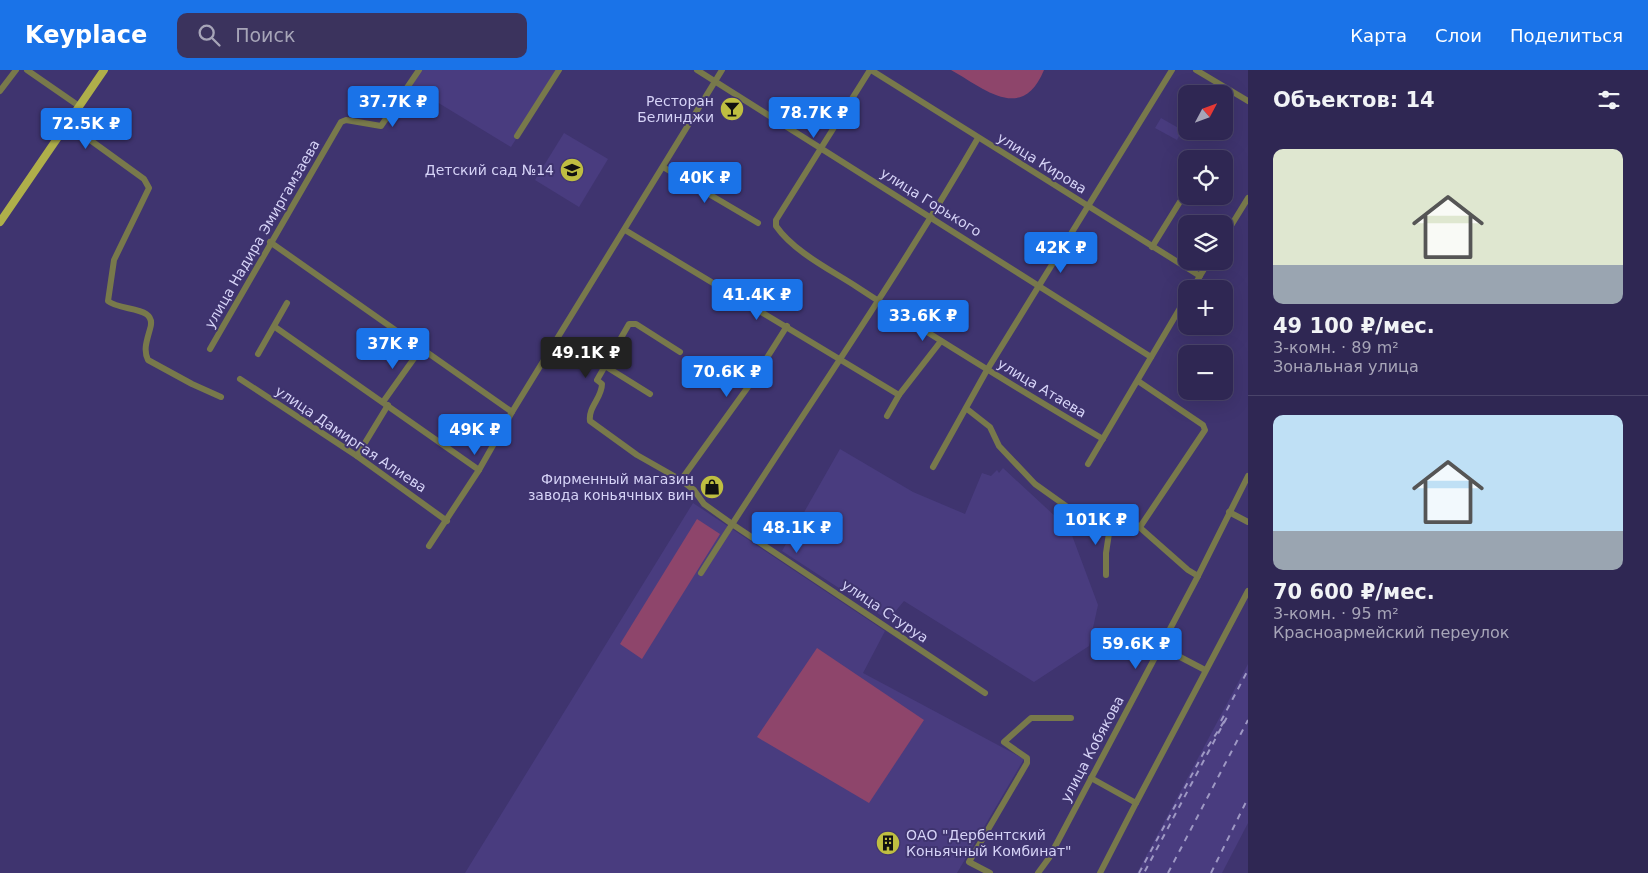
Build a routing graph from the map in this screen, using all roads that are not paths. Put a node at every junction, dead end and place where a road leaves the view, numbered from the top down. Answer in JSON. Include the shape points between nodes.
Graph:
{"nodes":[{"id":1,"x":16,"y":70,"type":"edge"},
{"id":2,"x":27,"y":70,"type":"edge"},
{"id":3,"x":104,"y":70,"type":"edge"},
{"id":4,"x":419,"y":70,"type":"edge"},
{"id":5,"x":559,"y":70,"type":"edge"},
{"id":6,"x":697,"y":70,"type":"edge"},
{"id":7,"x":722,"y":70,"type":"edge"},
{"id":8,"x":870,"y":70,"type":"edge"},
{"id":9,"x":1172,"y":70,"type":"edge"},
{"id":10,"x":1196,"y":70,"type":"edge"},
{"id":11,"x":715,"y":81,"type":"junction"},
{"id":12,"x":0,"y":91,"type":"edge"},
{"id":13,"x":1248,"y":101,"type":"edge"},
{"id":14,"x":79,"y":106,"type":"junction"},
{"id":15,"x":68,"y":124,"type":"junction"},
{"id":16,"x":517,"y":136,"type":"dead end"},
{"id":17,"x":978,"y":138,"type":"junction"},
{"id":18,"x":820,"y":149,"type":"junction"},
{"id":19,"x":663,"y":167,"type":"junction"},
{"id":20,"x":1248,"y":198,"type":"edge"},
{"id":21,"x":1178,"y":205,"type":"edge"},
{"id":22,"x":1088,"y":206,"type":"junction"},
{"id":23,"x":932,"y":217,"type":"junction"},
{"id":24,"x":0,"y":222,"type":"edge"},
{"id":25,"x":1233,"y":222,"type":"edge"},
{"id":26,"x":758,"y":223,"type":"dead end"},
{"id":27,"x":625,"y":230,"type":"junction"},
{"id":28,"x":270,"y":242,"type":"junction"},
{"id":29,"x":1152,"y":247,"type":"junction"},
{"id":30,"x":1204,"y":270,"type":"edge"},
{"id":31,"x":1200,"y":276,"type":"junction"},
{"id":32,"x":1198,"y":280,"type":"edge"},
{"id":33,"x":1041,"y":286,"type":"junction"},
{"id":34,"x":879,"y":301,"type":"junction"},
{"id":35,"x":287,"y":303,"type":"dead end"},
{"id":36,"x":1178,"y":311,"type":"edge"},
{"id":37,"x":787,"y":326,"type":"junction"},
{"id":38,"x":275,"y":327,"type":"junction"},
{"id":39,"x":941,"y":341,"type":"junction"},
{"id":40,"x":210,"y":349,"type":"dead end"},
{"id":41,"x":420,"y":350,"type":"junction"},
{"id":42,"x":680,"y":352,"type":"dead end"},
{"id":43,"x":258,"y":354,"type":"dead end"},
{"id":44,"x":1151,"y":357,"type":"junction"},
{"id":45,"x":842,"y":359,"type":"junction"},
{"id":46,"x":605,"y":366,"type":"junction"},
{"id":47,"x":987,"y":370,"type":"junction"},
{"id":48,"x":240,"y":379,"type":"dead end"},
{"id":49,"x":1138,"y":381,"type":"junction"},
{"id":50,"x":650,"y":394,"type":"dead end"},
{"id":51,"x":899,"y":395,"type":"junction"},
{"id":52,"x":221,"y":397,"type":"dead end"},
{"id":53,"x":385,"y":404,"type":"junction"},
{"id":54,"x":967,"y":409,"type":"junction"},
{"id":55,"x":512,"y":412,"type":"junction"},
{"id":56,"x":887,"y":416,"type":"dead end"},
{"id":57,"x":1103,"y":439,"type":"junction"},
{"id":58,"x":357,"y":456,"type":"junction"},
{"id":59,"x":1088,"y":464,"type":"dead end"},
{"id":60,"x":933,"y":467,"type":"dead end"},
{"id":61,"x":479,"y":470,"type":"junction"},
{"id":62,"x":1248,"y":476,"type":"edge"},
{"id":63,"x":681,"y":480,"type":"junction"},
{"id":64,"x":1229,"y":512,"type":"junction"},
{"id":65,"x":1111,"y":520,"type":"junction"},
{"id":66,"x":447,"y":521,"type":"junction"},
{"id":67,"x":1248,"y":522,"type":"edge"},
{"id":68,"x":732,"y":524,"type":"junction"},
{"id":69,"x":1140,"y":527,"type":"junction"},
{"id":70,"x":429,"y":546,"type":"dead end"},
{"id":71,"x":701,"y":573,"type":"dead end"},
{"id":72,"x":1106,"y":575,"type":"dead end"},
{"id":73,"x":1198,"y":576,"type":"junction"},
{"id":74,"x":1248,"y":591,"type":"edge"},
{"id":75,"x":1161,"y":647,"type":"junction"},
{"id":76,"x":1205,"y":670,"type":"junction"},
{"id":77,"x":985,"y":693,"type":"dead end"},
{"id":78,"x":1071,"y":718,"type":"dead end"},
{"id":79,"x":1091,"y":778,"type":"junction"},
{"id":80,"x":1136,"y":803,"type":"junction"},
{"id":81,"x":990,"y":873,"type":"edge"},
{"id":82,"x":1038,"y":873,"type":"edge"},
{"id":83,"x":1100,"y":873,"type":"edge"}],
"edges":[{"from":1,"to":12,"type":"street"},
{"from":2,"to":14,"type":"street"},
{"from":3,"to":14,"type":"main road"},
{"from":4,"to":28,"type":"street","name":"улица Надира Эмиргамзаева","via":[[380,126],[341,122]]},
{"from":5,"to":16,"type":"street"},
{"from":6,"to":11,"type":"street","name":"улица Горького"},
{"from":7,"to":11,"type":"street"},
{"from":8,"to":17,"type":"street","name":"улица Кирова"},
{"from":8,"to":18,"type":"street"},
{"from":9,"to":22,"type":"street"},
{"from":10,"to":13,"type":"street"},
{"from":11,"to":18,"type":"street","name":"улица Горького"},
{"from":11,"to":19,"type":"street"},
{"from":14,"to":15,"type":"main road"},
{"from":15,"to":24,"type":"main road"},
{"from":15,"to":52,"type":"street","via":[[144,179],[149,188],[114,260],[108,301],[151,316],[145,353],[148,360]]},
{"from":17,"to":22,"type":"street","name":"улица Кирова"},
{"from":17,"to":23,"type":"street"},
{"from":18,"to":23,"type":"street","name":"улица Горького"},
{"from":18,"to":34,"type":"street","name":"улица Атаева","via":[[776,220],[776,226],[789,240]]},
{"from":19,"to":26,"type":"street"},
{"from":19,"to":27,"type":"street"},
{"from":20,"to":25,"type":"street"},
{"from":21,"to":29,"type":"street"},
{"from":22,"to":29,"type":"street","name":"улица Кирова"},
{"from":22,"to":33,"type":"street"},
{"from":23,"to":33,"type":"street","name":"улица Горького"},
{"from":23,"to":34,"type":"street"},
{"from":27,"to":37,"type":"street"},
{"from":27,"to":55,"type":"street"},
{"from":28,"to":40,"type":"street","name":"улица Надира Эмиргамзаева"},
{"from":28,"to":41,"type":"street"},
{"from":29,"to":31,"type":"street","name":"улица Кирова"},
{"from":30,"to":31,"type":"street"},
{"from":31,"to":32,"type":"street"},
{"from":33,"to":44,"type":"street","name":"улица Горького"},
{"from":33,"to":47,"type":"street"},
{"from":34,"to":39,"type":"street","name":"улица Атаева"},
{"from":34,"to":45,"type":"street"},
{"from":35,"to":38,"type":"street"},
{"from":36,"to":44,"type":"street"},
{"from":37,"to":45,"type":"street"},
{"from":37,"to":63,"type":"street","via":[[753,380]]},
{"from":38,"to":43,"type":"street"},
{"from":38,"to":53,"type":"street"},
{"from":39,"to":47,"type":"street","name":"улица Атаева"},
{"from":39,"to":51,"type":"street"},
{"from":41,"to":53,"type":"street"},
{"from":41,"to":55,"type":"street"},
{"from":42,"to":46,"type":"street","via":[[636,324],[629,324]]},
{"from":44,"to":49,"type":"street"},
{"from":45,"to":51,"type":"street"},
{"from":45,"to":68,"type":"street"},
{"from":46,"to":50,"type":"street"},
{"from":46,"to":63,"type":"street","name":"улица Стуруа","via":[[597,380],[602,384],[602,392],[589,413],[590,421]]},
{"from":47,"to":54,"type":"street"},
{"from":47,"to":57,"type":"street","name":"улица Атаева"},
{"from":48,"to":58,"type":"street","name":"улица Дамиргая Алиева"},
{"from":49,"to":57,"type":"street"},
{"from":49,"to":69,"type":"street","via":[[1203,425],[1205,430]]},
{"from":51,"to":56,"type":"street"},
{"from":53,"to":58,"type":"street"},
{"from":53,"to":61,"type":"street"},
{"from":54,"to":60,"type":"street"},
{"from":54,"to":65,"type":"street","via":[[990,428],[999,446],[1035,484],[1080,516],[1091,520]]},
{"from":55,"to":61,"type":"street"},
{"from":57,"to":59,"type":"street"},
{"from":58,"to":66,"type":"street","name":"улица Дамиргая Алиева"},
{"from":61,"to":66,"type":"street"},
{"from":62,"to":64,"type":"street","name":"улица Кобякова"},
{"from":63,"to":68,"type":"street","name":"улица Стуруа","via":[[704,504]]},
{"from":64,"to":67,"type":"street"},
{"from":64,"to":73,"type":"street","name":"улица Кобякова"},
{"from":65,"to":69,"type":"street","via":[[1126,521]]},
{"from":65,"to":72,"type":"street"},
{"from":66,"to":70,"type":"street"},
{"from":68,"to":71,"type":"street"},
{"from":68,"to":77,"type":"street","name":"улица Стуруа"},
{"from":69,"to":73,"type":"street"},
{"from":73,"to":75,"type":"street","name":"улица Кобякова"},
{"from":74,"to":76,"type":"street"},
{"from":75,"to":76,"type":"street"},
{"from":75,"to":79,"type":"street","name":"улица Кобякова"},
{"from":76,"to":80,"type":"street"},
{"from":78,"to":81,"type":"street","via":[[1031,718],[1004,742],[1027,758],[1027,763],[969,862]]},
{"from":79,"to":80,"type":"street"},
{"from":79,"to":82,"type":"street","name":"улица Кобякова"},
{"from":80,"to":83,"type":"street"}]}
